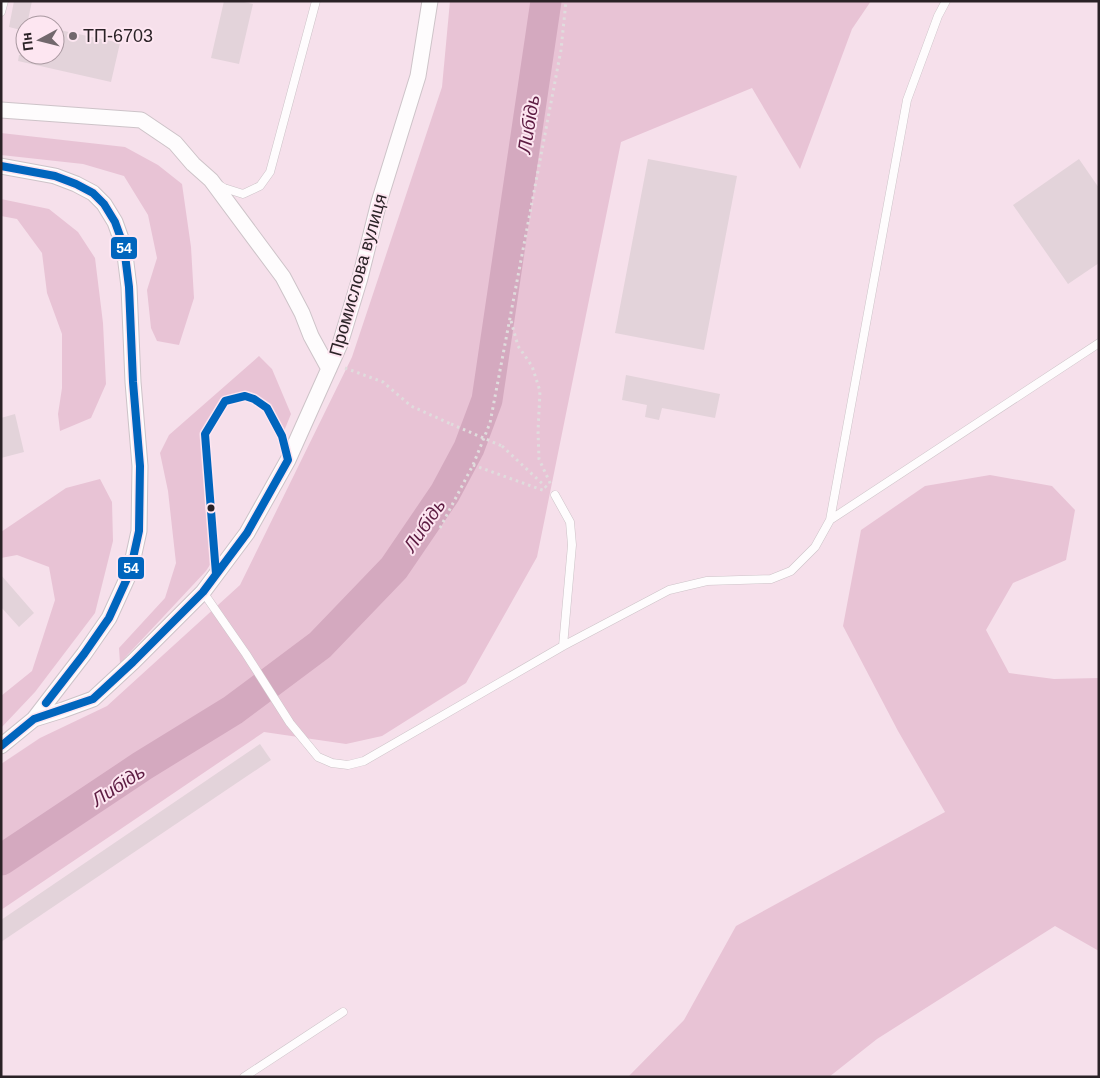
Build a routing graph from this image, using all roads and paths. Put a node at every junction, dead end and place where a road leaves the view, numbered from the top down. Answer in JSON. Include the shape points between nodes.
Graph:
{"nodes":[{"id":1,"x":4,"y":1,"type":"edge"},
{"id":2,"x":316,"y":1,"type":"edge"},
{"id":3,"x":430,"y":1,"type":"edge"},
{"id":4,"x":566,"y":1,"type":"edge"},
{"id":5,"x":946,"y":1,"type":"edge"},
{"id":6,"x":1,"y":12,"type":"edge"},
{"id":7,"x":1,"y":110,"type":"edge"},
{"id":8,"x":1,"y":166,"type":"edge"},
{"id":9,"x":210,"y":180,"type":"junction"},
{"id":10,"x":510,"y":318,"type":"junction"},
{"id":11,"x":1099,"y":343,"type":"edge"},
{"id":12,"x":330,"y":366,"type":"junction"},
{"id":13,"x":288,"y":460,"type":"junction"},
{"id":14,"x":473,"y":465,"type":"junction"},
{"id":15,"x":555,"y":495,"type":"junction"},
{"id":16,"x":830,"y":520,"type":"junction"},
{"id":17,"x":440,"y":528,"type":"dead end"},
{"id":18,"x":216,"y":574,"type":"junction"},
{"id":19,"x":203,"y":592,"type":"junction"},
{"id":20,"x":563,"y":646,"type":"junction"},
{"id":21,"x":34,"y":719,"type":"junction"},
{"id":22,"x":1,"y":746,"type":"edge"},
{"id":23,"x":344,"y":1012,"type":"dead end"},
{"id":24,"x":244,"y":1077,"type":"edge"}],
"edges":[{"from":1,"to":6,"type":"lane"},
{"from":2,"to":9,"type":"lane","via":[[270,172],[260,186],[243,194]]},
{"from":3,"to":12,"type":"street","name":"Промислова вулиця","via":[[418,76],[340,344]]},
{"from":4,"to":10,"type":"path","via":[[560,50]]},
{"from":5,"to":16,"type":"lane","via":[[907,100]]},
{"from":7,"to":9,"type":"street","via":[[141,120],[175,143]]},
{"from":8,"to":21,"type":"street","via":[[55,176],[76,184],[93,193],[115,222],[124,247],[129,287],[140,466],[139,531],[130,572],[109,618]]},
{"from":9,"to":12,"type":"street","via":[[283,278],[311,336]]},
{"from":10,"to":14,"type":"path","via":[[490,423]]},
{"from":10,"to":15,"type":"path","via":[[518,346],[532,366],[540,391],[540,459]]},
{"from":11,"to":16,"type":"lane"},
{"from":12,"to":13,"type":"street","name":"Промислова вулиця"},
{"from":12,"to":15,"type":"path","bridge":true,"via":[[383,382],[411,406],[502,446]]},
{"from":13,"to":18,"type":"street","name":"Промислова вулиця","via":[[247,533]]},
{"from":13,"to":18,"type":"lane","via":[[282,436],[267,408],[245,396],[225,402],[205,434]]},
{"from":14,"to":15,"type":"path"},
{"from":14,"to":17,"type":"path"},
{"from":15,"to":20,"type":"lane","via":[[570,522],[572,545]]},
{"from":16,"to":20,"type":"lane","via":[[814,548],[791,571],[771,579],[707,581],[669,590]]},
{"from":18,"to":19,"type":"street","name":"Промислова вулиця"},
{"from":19,"to":20,"type":"lane","via":[[290,723],[318,756],[332,763],[348,765],[364,761]]},
{"from":19,"to":21,"type":"street","name":"Промислова вулиця","via":[[93,698]]},
{"from":21,"to":22,"type":"street","name":"Промислова вулиця"},
{"from":23,"to":24,"type":"lane"}]}
